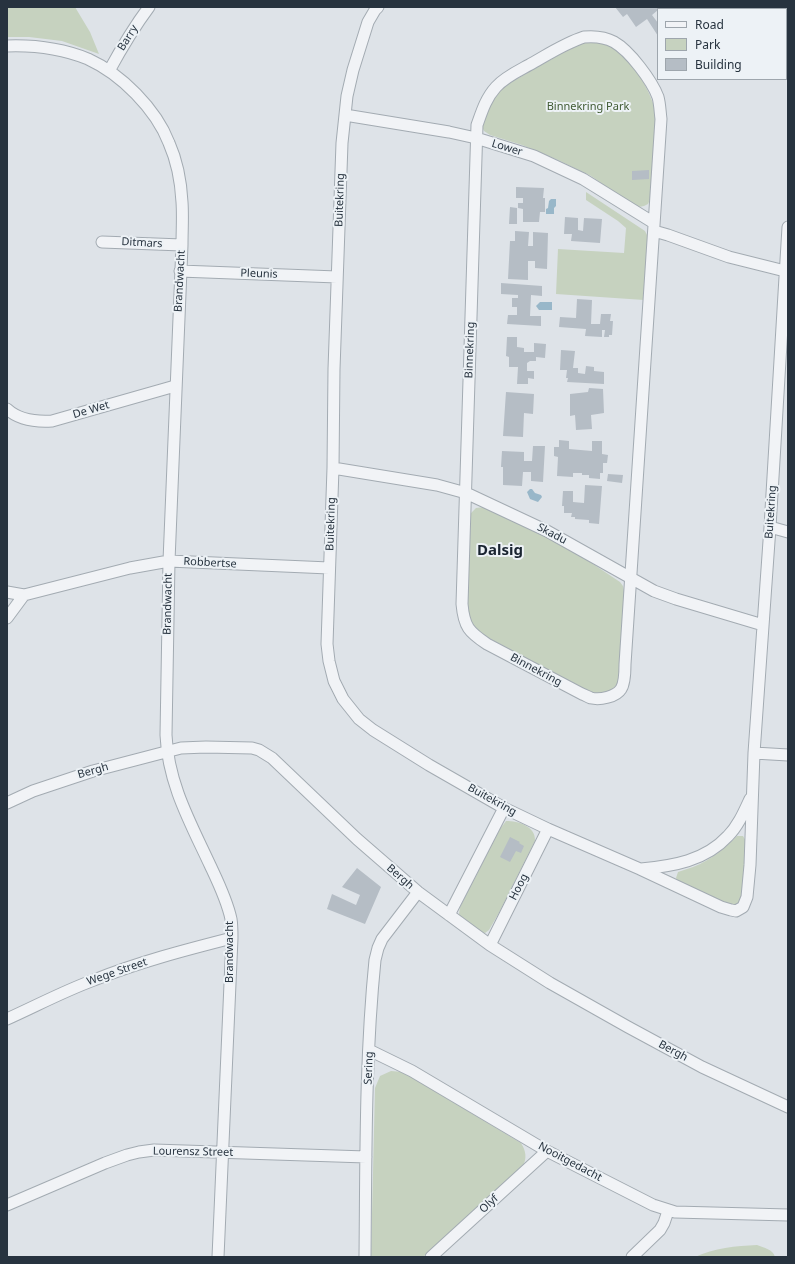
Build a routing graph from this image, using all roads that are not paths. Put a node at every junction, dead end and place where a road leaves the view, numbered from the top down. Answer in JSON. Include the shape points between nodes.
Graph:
{"nodes":[{"id":1,"x":149,"y":7,"type":"edge"},
{"id":2,"x":378,"y":7,"type":"edge"},
{"id":3,"x":7,"y":46,"type":"edge"},
{"id":4,"x":109,"y":71,"type":"junction"},
{"id":5,"x":345,"y":115,"type":"junction"},
{"id":6,"x":476,"y":138,"type":"junction"},
{"id":7,"x":654,"y":227,"type":"junction"},
{"id":8,"x":788,"y":227,"type":"edge"},
{"id":9,"x":102,"y":242,"type":"dead end"},
{"id":10,"x":182,"y":245,"type":"junction"},
{"id":11,"x":180,"y":271,"type":"junction"},
{"id":12,"x":785,"y":271,"type":"junction"},
{"id":13,"x":337,"y":277,"type":"junction"},
{"id":14,"x":784,"y":354,"type":"edge"},
{"id":15,"x":175,"y":386,"type":"junction"},
{"id":16,"x":7,"y":409,"type":"edge"},
{"id":17,"x":333,"y":468,"type":"junction"},
{"id":18,"x":466,"y":493,"type":"junction"},
{"id":19,"x":770,"y":527,"type":"junction"},
{"id":20,"x":788,"y":532,"type":"edge"},
{"id":21,"x":169,"y":561,"type":"junction"},
{"id":22,"x":329,"y":568,"type":"junction"},
{"id":23,"x":632,"y":579,"type":"junction"},
{"id":24,"x":7,"y":592,"type":"edge"},
{"id":25,"x":24,"y":595,"type":"junction"},
{"id":26,"x":7,"y":618,"type":"edge"},
{"id":27,"x":763,"y":626,"type":"junction"},
{"id":28,"x":167,"y":751,"type":"junction"},
{"id":29,"x":754,"y":753,"type":"junction"},
{"id":30,"x":788,"y":755,"type":"edge"},
{"id":31,"x":752,"y":796,"type":"junction"},
{"id":32,"x":7,"y":803,"type":"edge"},
{"id":33,"x":504,"y":808,"type":"junction"},
{"id":34,"x":548,"y":829,"type":"junction"},
{"id":35,"x":640,"y":869,"type":"junction"},
{"id":36,"x":418,"y":892,"type":"junction"},
{"id":37,"x":449,"y":915,"type":"junction"},
{"id":38,"x":232,"y":938,"type":"junction"},
{"id":39,"x":490,"y":945,"type":"junction"},
{"id":40,"x":7,"y":1019,"type":"edge"},
{"id":41,"x":369,"y":1050,"type":"junction"},
{"id":42,"x":788,"y":1107,"type":"edge"},
{"id":43,"x":547,"y":1151,"type":"junction"},
{"id":44,"x":222,"y":1152,"type":"junction"},
{"id":45,"x":366,"y":1156,"type":"junction"},
{"id":46,"x":7,"y":1205,"type":"edge"},
{"id":47,"x":668,"y":1211,"type":"junction"},
{"id":48,"x":788,"y":1215,"type":"edge"},
{"id":49,"x":218,"y":1257,"type":"edge"},
{"id":50,"x":365,"y":1257,"type":"edge"},
{"id":51,"x":431,"y":1257,"type":"edge"},
{"id":52,"x":632,"y":1257,"type":"edge"}],
"edges":[{"from":1,"to":4,"type":"street","name":"Barry","via":[[122,46]]},
{"from":2,"to":5,"type":"street","name":"Buitekring","via":[[368,22],[353,70]]},
{"from":3,"to":4,"type":"street","name":"Brandwacht","via":[[29,46],[67,52],[88,59]]},
{"from":4,"to":10,"type":"street","name":"Brandwacht","via":[[135,92],[155,116],[169,142],[178,173],[182,202]]},
{"from":5,"to":6,"type":"street","name":"Lower"},
{"from":5,"to":13,"type":"street","name":"Buitekring"},
{"from":6,"to":7,"type":"street","name":"Lower","via":[[534,156],[560,168],[582,179]]},
{"from":6,"to":7,"type":"street","name":"Binnekring","via":[[483,107],[497,85],[506,78],[577,39],[594,36],[614,42],[637,64],[658,97],[661,132]]},
{"from":6,"to":18,"type":"street","name":"Binnekring"},
{"from":7,"to":12,"type":"street","name":"Lower","via":[[668,235],[729,257]]},
{"from":7,"to":23,"type":"street","name":"Binnekring"},
{"from":8,"to":12,"type":"street","name":"Buitekring"},
{"from":9,"to":10,"type":"street","name":"Ditmars"},
{"from":10,"to":11,"type":"street","name":"Brandwacht"},
{"from":11,"to":13,"type":"street","name":"Pleunis"},
{"from":11,"to":15,"type":"street","name":"Brandwacht"},
{"from":12,"to":14,"type":"street","name":"Buitekring"},
{"from":13,"to":17,"type":"street","name":"Buitekring"},
{"from":14,"to":19,"type":"street","name":"Buitekring"},
{"from":15,"to":16,"type":"street","name":"De Wet","via":[[52,422],[25,419]]},
{"from":15,"to":21,"type":"street","name":"Brandwacht"},
{"from":17,"to":18,"type":"street","name":"Skadu","via":[[437,485]]},
{"from":17,"to":22,"type":"street","name":"Buitekring"},
{"from":18,"to":23,"type":"street","name":"Skadu","via":[[547,531]]},
{"from":18,"to":23,"type":"street","name":"Binnekring","via":[[462,604],[467,627],[487,644],[592,698],[612,696],[620,690],[624,680]]},
{"from":19,"to":20,"type":"street"},
{"from":19,"to":27,"type":"street","name":"Buitekring"},
{"from":21,"to":22,"type":"street","name":"Robbertse"},
{"from":21,"to":25,"type":"street","name":"Robbertse","via":[[130,568]]},
{"from":21,"to":28,"type":"street","name":"Brandwacht"},
{"from":22,"to":33,"type":"street","name":"Buitekring","via":[[327,644],[334,681],[343,700],[359,719],[373,730]]},
{"from":23,"to":27,"type":"street","name":"Skadu","via":[[676,599]]},
{"from":24,"to":25,"type":"street","name":"Robbertse"},
{"from":25,"to":26,"type":"street"},
{"from":27,"to":29,"type":"street","name":"Buitekring"},
{"from":28,"to":32,"type":"street","name":"Bergh","via":[[86,773]]},
{"from":28,"to":36,"type":"street","name":"Bergh","via":[[206,747],[259,750]]},
{"from":28,"to":38,"type":"street","name":"Brandwacht","via":[[178,796],[226,903],[231,920]]},
{"from":29,"to":30,"type":"street"},
{"from":29,"to":31,"type":"street","name":"Buitekring"},
{"from":31,"to":35,"type":"street","name":"Buitekring","via":[[728,836],[712,849],[691,861],[667,867]]},
{"from":31,"to":35,"type":"street","name":"Buitekring","via":[[747,897],[743,908],[736,911],[721,907]]},
{"from":33,"to":34,"type":"street","name":"Buitekring"},
{"from":33,"to":37,"type":"street"},
{"from":34,"to":35,"type":"street","name":"Buitekring"},
{"from":34,"to":39,"type":"street","name":"Hoog"},
{"from":36,"to":37,"type":"street","name":"Bergh"},
{"from":36,"to":41,"type":"street","name":"Sering","via":[[378,948],[373,979]]},
{"from":37,"to":39,"type":"street","name":"Bergh"},
{"from":38,"to":40,"type":"street","name":"Wege Street","via":[[141,963],[95,979]]},
{"from":38,"to":44,"type":"street","name":"Brandwacht"},
{"from":39,"to":42,"type":"street","name":"Bergh","via":[[550,983],[628,1027],[702,1067]]},
{"from":41,"to":43,"type":"street","name":"Nooitgedacht","via":[[412,1071]]},
{"from":41,"to":45,"type":"street","name":"Sering"},
{"from":43,"to":47,"type":"street","name":"Nooitgedacht","via":[[653,1206]]},
{"from":43,"to":51,"type":"street","name":"Olyf"},
{"from":44,"to":45,"type":"street","name":"Lourensz Street"},
{"from":44,"to":46,"type":"street","name":"Lourensz Street","via":[[139,1152],[105,1163]]},
{"from":44,"to":49,"type":"street","name":"Brandwacht"},
{"from":45,"to":50,"type":"street","name":"Sering"},
{"from":47,"to":48,"type":"street","name":"Nooitgedacht"},
{"from":47,"to":52,"type":"street","via":[[660,1230]]}]}
